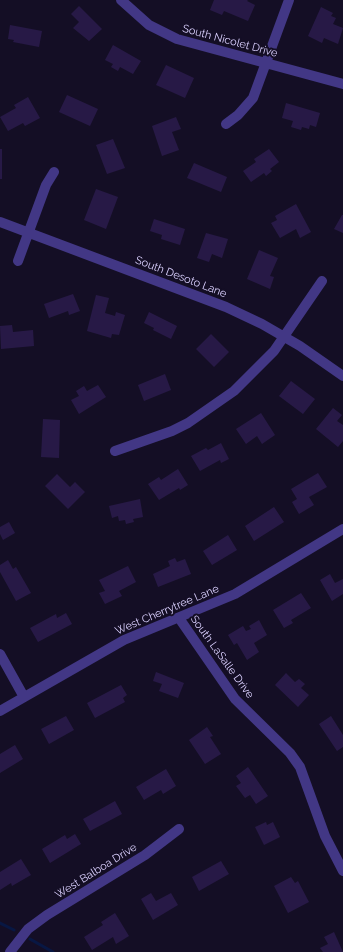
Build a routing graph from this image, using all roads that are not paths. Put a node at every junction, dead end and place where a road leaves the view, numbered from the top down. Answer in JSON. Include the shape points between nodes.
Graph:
{"nodes":[{"id":1,"x":121,"y":0,"type":"edge"},
{"id":2,"x":289,"y":0,"type":"edge"},
{"id":3,"x":266,"y":63,"type":"junction"},
{"id":4,"x":343,"y":84,"type":"edge"},
{"id":5,"x":226,"y":124,"type":"dead end"},
{"id":6,"x":54,"y":172,"type":"dead end"},
{"id":7,"x":0,"y":222,"type":"edge"},
{"id":8,"x":28,"y":233,"type":"junction"},
{"id":9,"x":18,"y":261,"type":"dead end"},
{"id":10,"x":322,"y":281,"type":"dead end"},
{"id":11,"x":283,"y":337,"type":"junction"},
{"id":12,"x":343,"y":376,"type":"edge"},
{"id":13,"x":116,"y":451,"type":"dead end"},
{"id":14,"x":343,"y":529,"type":"edge"},
{"id":15,"x":178,"y":618,"type":"junction"},
{"id":16,"x":0,"y":654,"type":"edge"},
{"id":17,"x":24,"y":697,"type":"junction"},
{"id":18,"x":0,"y":711,"type":"edge"},
{"id":19,"x":179,"y":829,"type":"dead end"},
{"id":20,"x":343,"y":871,"type":"edge"},
{"id":21,"x":10,"y":952,"type":"edge"}],
"edges":[{"from":1,"to":3,"type":"street","name":"South Nicolet Drive","via":[[133,12],[163,33]]},
{"from":2,"to":3,"type":"street"},
{"from":3,"to":4,"type":"street","name":"South Nicolet Drive"},
{"from":3,"to":5,"type":"street","via":[[252,98],[238,115]]},
{"from":6,"to":8,"type":"street","via":[[46,185]]},
{"from":7,"to":8,"type":"street","name":"South Desoto Lane"},
{"from":8,"to":9,"type":"street"},
{"from":8,"to":11,"type":"street","name":"South Desoto Lane","via":[[226,307]]},
{"from":10,"to":11,"type":"street"},
{"from":11,"to":12,"type":"street","name":"South Desoto Lane"},
{"from":11,"to":13,"type":"street","via":[[267,360],[246,382],[207,411],[172,431]]},
{"from":14,"to":15,"type":"street","name":"West Cherrytree Lane","via":[[235,594]]},
{"from":15,"to":17,"type":"street","name":"West Cherrytree Lane","via":[[124,640]]},
{"from":15,"to":20,"type":"street","name":"South LaSalle Drive","via":[[235,698],[290,753],[300,767],[325,836]]},
{"from":16,"to":17,"type":"street"},
{"from":17,"to":18,"type":"street","name":"West Cherrytree Lane"},
{"from":19,"to":21,"type":"street","name":"West Balboa Drive","via":[[145,855],[47,915],[25,932]]}]}
